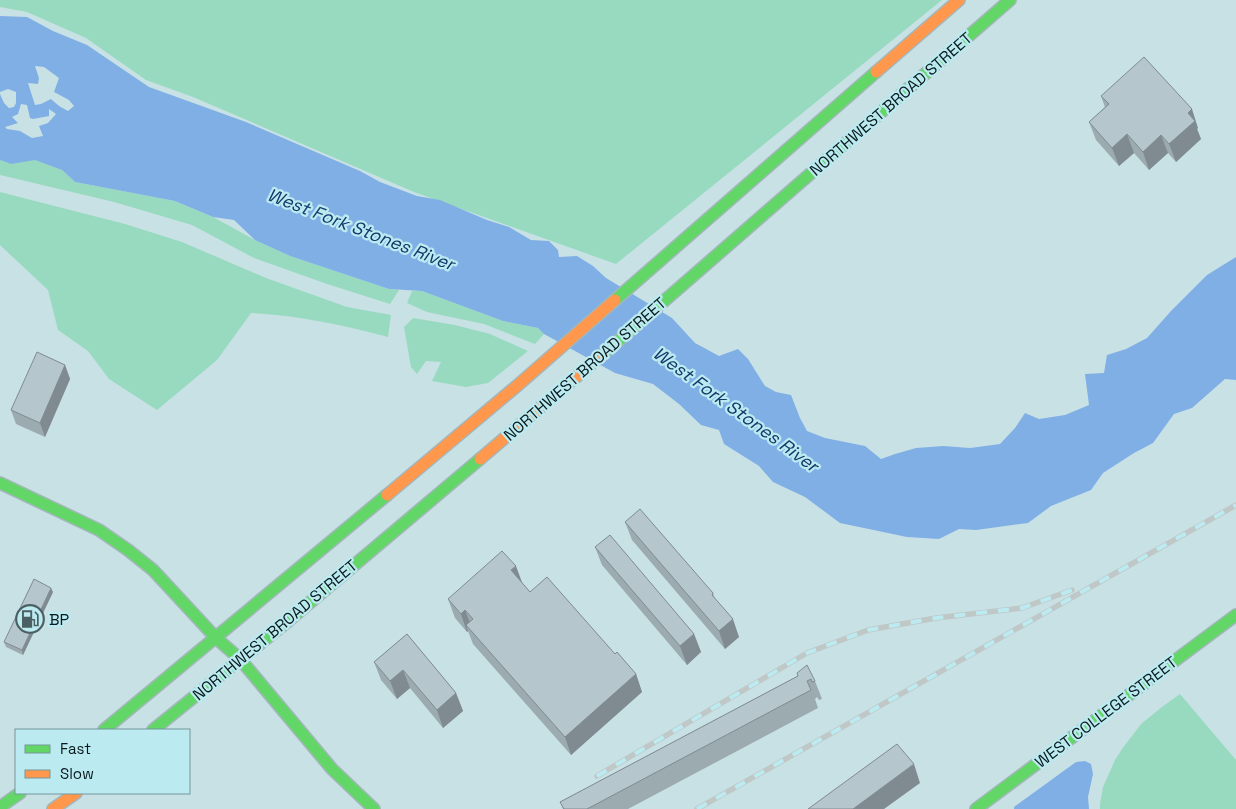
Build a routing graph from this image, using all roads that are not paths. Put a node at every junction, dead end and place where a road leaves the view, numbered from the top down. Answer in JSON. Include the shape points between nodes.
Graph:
{"nodes":[{"id":1,"x":959,"y":0,"type":"edge"},
{"id":2,"x":1010,"y":0,"type":"edge"},
{"id":3,"x":0,"y":483,"type":"edge"},
{"id":4,"x":1236,"y":615,"type":"edge"},
{"id":5,"x":216,"y":638,"type":"junction"},
{"id":6,"x":240,"y":660,"type":"junction"},
{"id":7,"x":105,"y":729,"type":"edge"},
{"id":8,"x":154,"y":729,"type":"edge"},
{"id":9,"x":19,"y":794,"type":"edge"},
{"id":10,"x":75,"y":794,"type":"edge"},
{"id":11,"x":984,"y":805,"type":"edge"},
{"id":12,"x":0,"y":807,"type":"edge"},
{"id":13,"x":54,"y":809,"type":"edge"},
{"id":14,"x":374,"y":809,"type":"edge"},
{"id":15,"x":976,"y":809,"type":"edge"}],
"edges":[{"from":1,"to":5,"type":"main road","name":"NORTHWEST BROAD STREET","via":[[518,385]]},
{"from":2,"to":6,"type":"main road","name":"NORTHWEST BROAD STREET","via":[[546,404]]},
{"from":3,"to":5,"type":"main road","via":[[99,530],[128,550],[153,570]]},
{"from":4,"to":11,"type":"main road","name":"WEST COLLEGE STREET"},
{"from":5,"to":6,"type":"main road"},
{"from":5,"to":7,"type":"main road","name":"NORTHWEST BROAD STREET"},
{"from":6,"to":8,"type":"main road","name":"NORTHWEST BROAD STREET"},
{"from":6,"to":14,"type":"main road","via":[[332,770]]},
{"from":9,"to":12,"type":"main road"},
{"from":10,"to":13,"type":"main road"},
{"from":11,"to":15,"type":"main road","name":"WEST COLLEGE STREET"}]}
